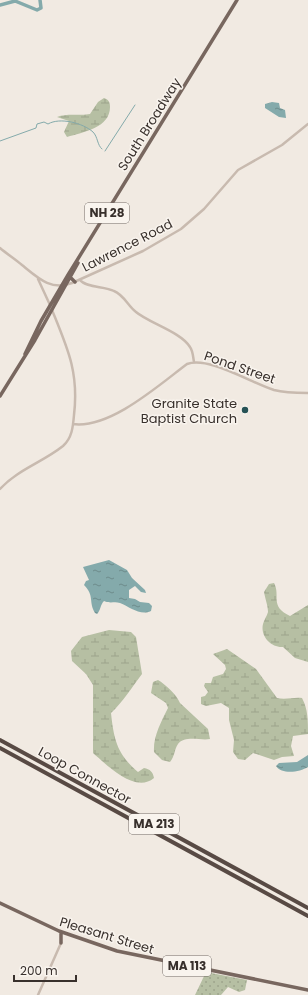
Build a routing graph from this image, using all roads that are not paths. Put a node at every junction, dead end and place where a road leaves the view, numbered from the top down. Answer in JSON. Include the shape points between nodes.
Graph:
{"nodes":[{"id":1,"x":237,"y":0,"type":"edge"},
{"id":2,"x":308,"y":124,"type":"edge"},
{"id":3,"x":0,"y":248,"type":"edge"},
{"id":4,"x":79,"y":260,"type":"junction"},
{"id":5,"x":70,"y":277,"type":"junction"},
{"id":6,"x":38,"y":279,"type":"junction"},
{"id":7,"x":80,"y":280,"type":"junction"},
{"id":8,"x":75,"y":282,"type":"junction"},
{"id":9,"x":50,"y":285,"type":"junction"},
{"id":10,"x":64,"y":286,"type":"junction"},
{"id":11,"x":44,"y":290,"type":"junction"},
{"id":12,"x":51,"y":308,"type":"junction"},
{"id":13,"x":194,"y":362,"type":"junction"},
{"id":14,"x":308,"y":393,"type":"edge"},
{"id":15,"x":0,"y":396,"type":"edge"},
{"id":16,"x":73,"y":424,"type":"junction"},
{"id":17,"x":0,"y":489,"type":"edge"},
{"id":18,"x":0,"y":740,"type":"edge"},
{"id":19,"x":0,"y":748,"type":"edge"},
{"id":20,"x":0,"y":903,"type":"edge"},
{"id":21,"x":308,"y":907,"type":"edge"},
{"id":22,"x":308,"y":916,"type":"edge"},
{"id":23,"x":61,"y":932,"type":"junction"},
{"id":24,"x":68,"y":935,"type":"junction"},
{"id":25,"x":61,"y":943,"type":"junction"},
{"id":26,"x":308,"y":990,"type":"edge"},
{"id":27,"x":38,"y":995,"type":"edge"}],
"edges":[{"from":1,"to":4,"type":"main road","name":"South Broadway","number":"NH 28"},
{"from":2,"to":7,"type":"street","name":"Lawrence Road","via":[[282,144],[238,170],[181,229],[147,249]]},
{"from":3,"to":6,"type":"street"},
{"from":4,"to":5,"type":"main road","name":"South Broadway","number":"NH 28"},
{"from":4,"to":10,"type":"main road","name":"South Broadway","number":"NH 28"},
{"from":5,"to":8,"type":"main road"},
{"from":5,"to":10,"type":"main road","name":"South Broadway","number":"NH 28"},
{"from":6,"to":9,"type":"street"},
{"from":6,"to":11,"type":"street"},
{"from":7,"to":8,"type":"street","name":"Lawrence Road"},
{"from":7,"to":13,"type":"street","name":"Pond Street","via":[[118,293],[136,312],[190,345]]},
{"from":8,"to":10,"type":"street","name":"Lawrence Road"},
{"from":9,"to":10,"type":"street"},
{"from":9,"to":11,"type":"street"},
{"from":10,"to":12,"type":"main road","name":"South Broadway","number":"NH 28"},
{"from":11,"to":12,"type":"street"},
{"from":12,"to":15,"type":"main road","name":"South Broadway","number":"NH 28"},
{"from":12,"to":16,"type":"street","via":[[75,373],[77,395]]},
{"from":13,"to":14,"type":"street","name":"Pond Street","via":[[210,365],[276,390]]},
{"from":13,"to":16,"type":"street","via":[[187,364],[123,411],[86,424]]},
{"from":16,"to":17,"type":"street","via":[[70,436],[63,445],[9,479]]},
{"from":18,"to":21,"type":"highway","name":"Loop Connector","number":"MA 213"},
{"from":19,"to":22,"type":"highway","name":"Loop Connector","number":"MA 213"},
{"from":20,"to":23,"type":"main road","name":"Pleasant Street","number":"MA 113"},
{"from":23,"to":24,"type":"main road","name":"Pleasant Street","number":"MA 113"},
{"from":23,"to":25,"type":"main road"},
{"from":24,"to":25,"type":"main road"},
{"from":24,"to":26,"type":"main road","name":"Pleasant Street","number":"MA 113","via":[[143,957]]},
{"from":25,"to":27,"type":"street"}]}
